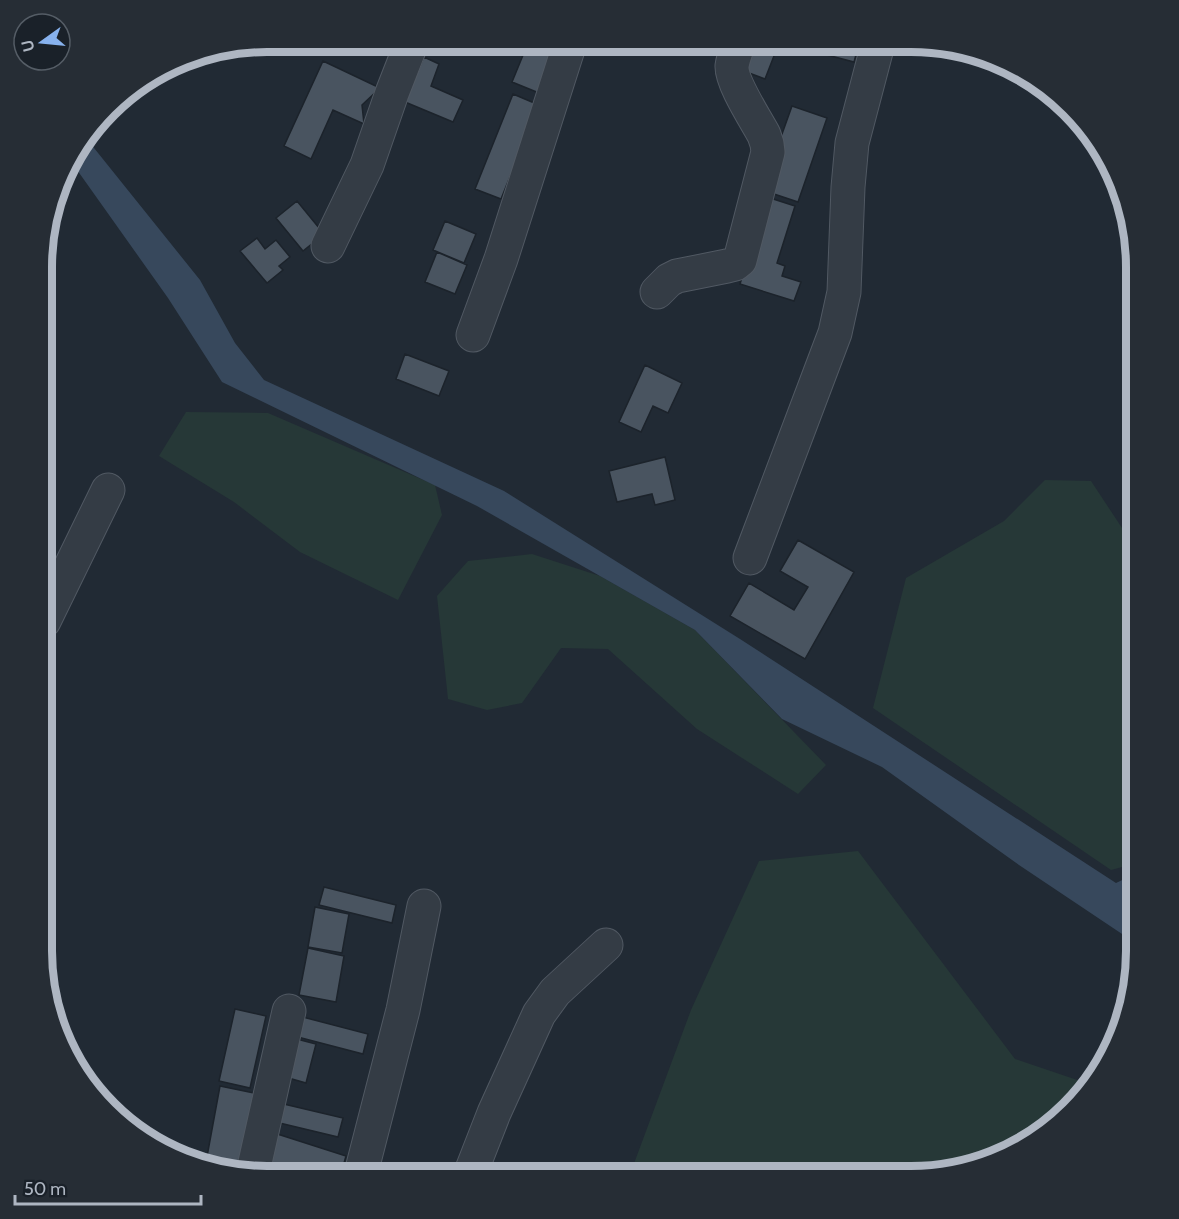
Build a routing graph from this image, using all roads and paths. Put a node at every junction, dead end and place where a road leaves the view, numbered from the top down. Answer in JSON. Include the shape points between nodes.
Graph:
{"nodes":[{"id":1,"x":408,"y":52,"type":"edge"},
{"id":2,"x":567,"y":52,"type":"edge"},
{"id":3,"x":735,"y":52,"type":"edge"},
{"id":4,"x":876,"y":52,"type":"edge"},
{"id":5,"x":328,"y":246,"type":"dead end"},
{"id":6,"x":657,"y":292,"type":"dead end"},
{"id":7,"x":473,"y":335,"type":"dead end"},
{"id":8,"x":108,"y":490,"type":"dead end"},
{"id":9,"x":750,"y":558,"type":"dead end"},
{"id":10,"x":52,"y":605,"type":"edge"},
{"id":11,"x":424,"y":906,"type":"dead end"},
{"id":12,"x":606,"y":945,"type":"dead end"},
{"id":13,"x":289,"y":1011,"type":"dead end"},
{"id":14,"x":254,"y":1166,"type":"edge"},
{"id":15,"x":363,"y":1166,"type":"edge"},
{"id":16,"x":473,"y":1166,"type":"edge"}],
"edges":[{"from":1,"to":5,"type":"street","via":[[367,165]]},
{"from":2,"to":7,"type":"street"},
{"from":3,"to":6,"type":"street","via":[[732,69],[735,81],[764,135],[768,152],[740,260],[677,276]]},
{"from":4,"to":9,"type":"street","via":[[852,143],[844,292],[835,333]]},
{"from":8,"to":10,"type":"street"},
{"from":11,"to":15,"type":"street","via":[[403,1010]]},
{"from":12,"to":16,"type":"street","via":[[555,992],[539,1014]]},
{"from":13,"to":14,"type":"street"}]}
